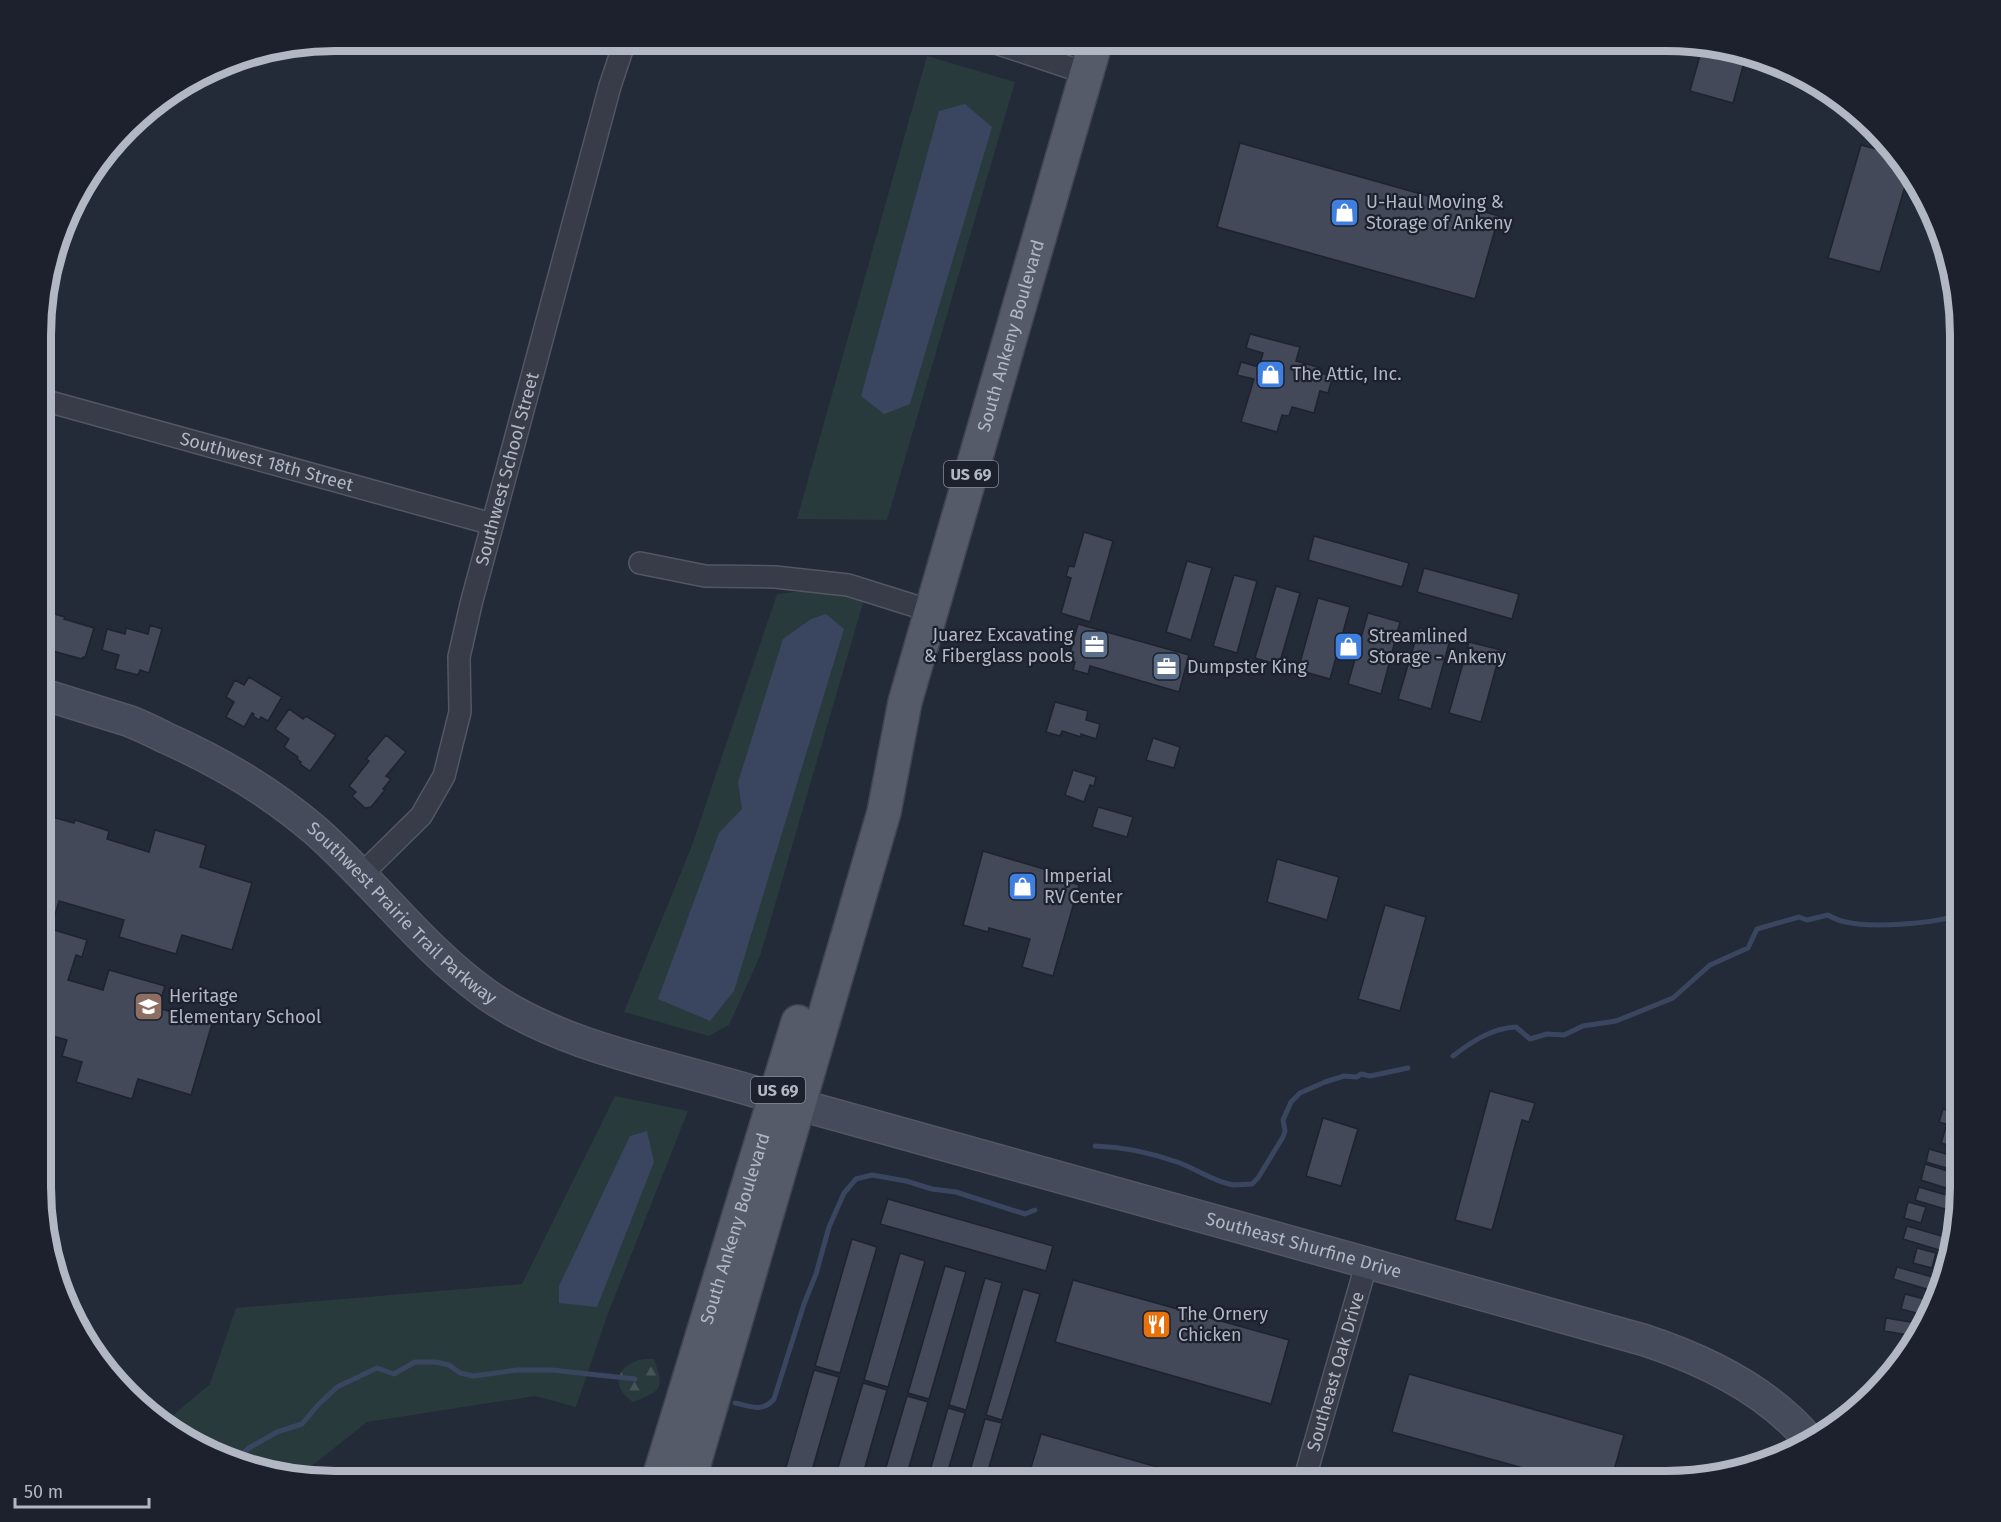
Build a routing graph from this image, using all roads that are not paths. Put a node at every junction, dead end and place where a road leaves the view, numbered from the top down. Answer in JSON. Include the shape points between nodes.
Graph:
{"nodes":[{"id":1,"x":622,"y":51,"type":"edge"},
{"id":2,"x":1020,"y":51,"type":"edge"},
{"id":3,"x":1093,"y":51,"type":"edge"},
{"id":4,"x":1086,"y":73,"type":"junction"},
{"id":5,"x":51,"y":402,"type":"edge"},
{"id":6,"x":492,"y":524,"type":"junction"},
{"id":7,"x":640,"y":563,"type":"dead end"},
{"id":8,"x":931,"y":611,"type":"junction"},
{"id":9,"x":51,"y":697,"type":"edge"},
{"id":10,"x":362,"y":874,"type":"junction"},
{"id":11,"x":786,"y":1102,"type":"junction"},
{"id":12,"x":1367,"y":1262,"type":"junction"},
{"id":13,"x":1804,"y":1435,"type":"edge"},
{"id":14,"x":661,"y":1471,"type":"edge"},
{"id":15,"x":692,"y":1471,"type":"edge"},
{"id":16,"x":1307,"y":1471,"type":"edge"}],
"edges":[{"from":1,"to":6,"type":"street","name":"Southwest School Street"},
{"from":2,"to":4,"type":"street"},
{"from":3,"to":4,"type":"main road","name":"South Ankeny Boulevard","number":"US 69"},
{"from":4,"to":8,"type":"main road","name":"South Ankeny Boulevard","number":"US 69"},
{"from":5,"to":6,"type":"street","name":"Southwest 18th Street"},
{"from":6,"to":10,"type":"street","name":"Southwest School Street","via":[[459,657],[460,712],[444,776],[421,816]]},
{"from":7,"to":8,"type":"street","via":[[705,576],[775,577],[848,585]]},
{"from":8,"to":11,"type":"main road","name":"South Ankeny Boulevard","number":"US 69","via":[[905,702],[884,812]]},
{"from":9,"to":10,"type":"street","name":"Southwest Prairie Trail Parkway","via":[[131,722],[201,754],[264,790]]},
{"from":10,"to":11,"type":"street","name":"Southwest Prairie Trail Parkway","via":[[444,960],[527,1019],[573,1038]]},
{"from":11,"to":12,"type":"street","name":"Southeast Shurfine Drive"},
{"from":11,"to":14,"type":"main road","name":"South Ankeny Boulevard","number":"US 69"},
{"from":11,"to":15,"type":"main road","name":"South Ankeny Boulevard","number":"US 69"},
{"from":12,"to":13,"type":"street","name":"Southeast Shurfine Drive","via":[[1680,1352],[1746,1386]]},
{"from":12,"to":16,"type":"street","name":"Southeast Oak Drive"}]}
